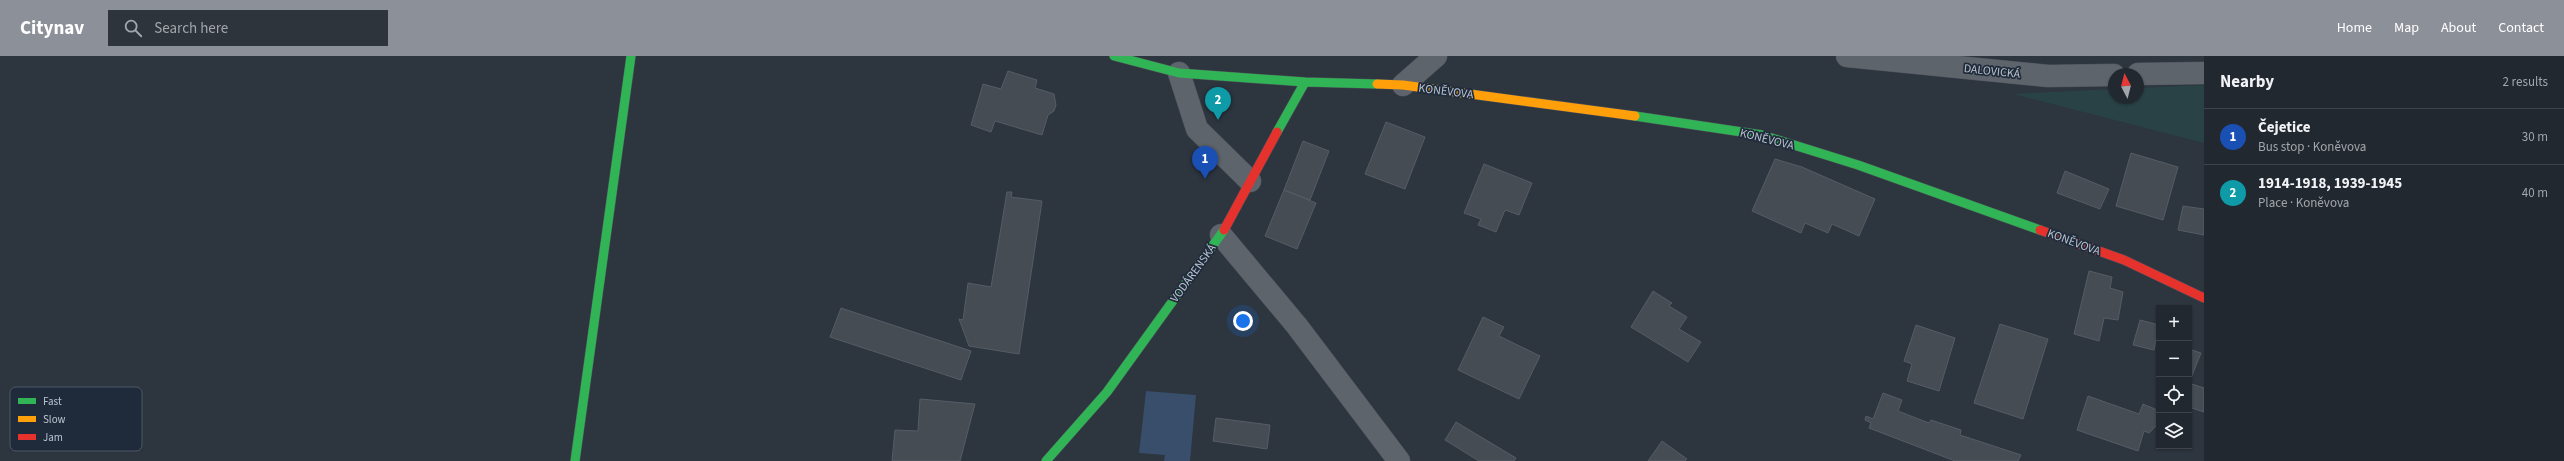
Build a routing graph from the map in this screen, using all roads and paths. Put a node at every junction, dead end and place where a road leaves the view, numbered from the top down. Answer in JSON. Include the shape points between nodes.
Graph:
{"nodes":[{"id":1,"x":631,"y":56,"type":"edge"},
{"id":2,"x":1114,"y":56,"type":"edge"},
{"id":3,"x":1419,"y":56,"type":"edge"},
{"id":4,"x":1436,"y":56,"type":"edge"},
{"id":5,"x":1847,"y":56,"type":"edge"},
{"id":6,"x":1179,"y":73,"type":"junction"},
{"id":7,"x":2204,"y":73,"type":"edge"},
{"id":8,"x":2144,"y":74,"type":"edge"},
{"id":9,"x":2108,"y":75,"type":"edge"},
{"id":10,"x":1304,"y":82,"type":"junction"},
{"id":11,"x":1403,"y":85,"type":"junction"},
{"id":12,"x":1250,"y":181,"type":"junction"},
{"id":13,"x":1221,"y":235,"type":"junction"},
{"id":14,"x":2204,"y":298,"type":"edge"},
{"id":15,"x":575,"y":461,"type":"edge"},
{"id":16,"x":1046,"y":461,"type":"edge"},
{"id":17,"x":1399,"y":461,"type":"edge"}],
"edges":[{"from":1,"to":15,"type":"street"},
{"from":2,"to":6,"type":"street","name":"KONĚVOVA"},
{"from":3,"to":11,"type":"street"},
{"from":4,"to":11,"type":"street"},
{"from":5,"to":9,"type":"street","name":"DALOVICKÁ","via":[[2048,76]]},
{"from":6,"to":10,"type":"street","name":"KONĚVOVA"},
{"from":6,"to":12,"type":"street","via":[[1197,129]]},
{"from":7,"to":8,"type":"street"},
{"from":10,"to":11,"type":"street","name":"KONĚVOVA"},
{"from":10,"to":12,"type":"street"},
{"from":11,"to":14,"type":"street","name":"KONĚVOVA","via":[[1762,135],[1894,177],[2124,260]]},
{"from":12,"to":13,"type":"street"},
{"from":13,"to":16,"type":"street","name":"VODÁRENSKÁ","via":[[1107,392]]},
{"from":13,"to":17,"type":"street","name":"VODÁRENSKÁ","via":[[1297,326]]}]}
